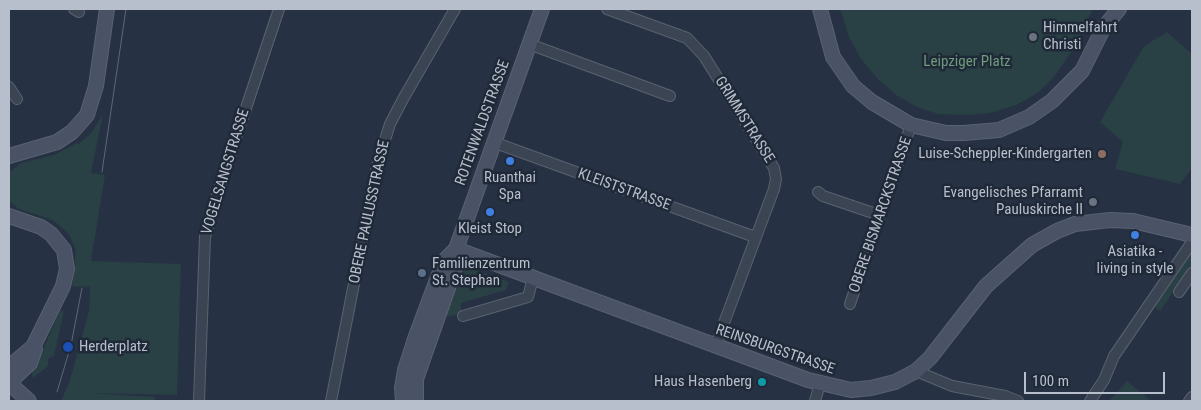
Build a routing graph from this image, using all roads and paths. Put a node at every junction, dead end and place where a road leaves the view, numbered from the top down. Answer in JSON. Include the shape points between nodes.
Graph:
{"nodes":[{"id":1,"x":107,"y":9,"type":"edge"},
{"id":2,"x":279,"y":9,"type":"edge"},
{"id":3,"x":455,"y":9,"type":"edge"},
{"id":4,"x":542,"y":9,"type":"edge"},
{"id":5,"x":607,"y":9,"type":"edge"},
{"id":6,"x":820,"y":9,"type":"edge"},
{"id":7,"x":1119,"y":9,"type":"edge"},
{"id":8,"x":529,"y":44,"type":"junction"},
{"id":9,"x":9,"y":87,"type":"edge"},
{"id":10,"x":670,"y":96,"type":"dead end"},
{"id":11,"x":18,"y":99,"type":"dead end"},
{"id":12,"x":911,"y":125,"type":"junction"},
{"id":13,"x":493,"y":142,"type":"junction"},
{"id":14,"x":9,"y":156,"type":"edge"},
{"id":15,"x":818,"y":192,"type":"dead end"},
{"id":16,"x":879,"y":215,"type":"junction"},
{"id":17,"x":9,"y":216,"type":"edge"},
{"id":18,"x":1192,"y":236,"type":"edge"},
{"id":19,"x":755,"y":237,"type":"junction"},
{"id":20,"x":1192,"y":242,"type":"edge"},
{"id":21,"x":456,"y":249,"type":"junction"},
{"id":22,"x":1192,"y":273,"type":"edge"},
{"id":23,"x":533,"y":278,"type":"junction"},
{"id":24,"x":1179,"y":292,"type":"dead end"},
{"id":25,"x":850,"y":304,"type":"dead end"},
{"id":26,"x":463,"y":316,"type":"dead end"},
{"id":27,"x":423,"y":338,"type":"junction"},
{"id":28,"x":36,"y":342,"type":"junction"},
{"id":29,"x":715,"y":346,"type":"junction"},
{"id":30,"x":9,"y":355,"type":"edge"},
{"id":31,"x":9,"y":367,"type":"edge"},
{"id":32,"x":916,"y":370,"type":"junction"},
{"id":33,"x":9,"y":383,"type":"edge"},
{"id":34,"x":820,"y":384,"type":"junction"},
{"id":35,"x":1192,"y":398,"type":"edge"},
{"id":36,"x":401,"y":400,"type":"edge"},
{"id":37,"x":29,"y":401,"type":"edge"},
{"id":38,"x":199,"y":401,"type":"edge"},
{"id":39,"x":332,"y":401,"type":"edge"},
{"id":40,"x":416,"y":401,"type":"edge"},
{"id":41,"x":815,"y":401,"type":"edge"},
{"id":42,"x":1018,"y":401,"type":"edge"},
{"id":43,"x":1090,"y":401,"type":"edge"},
{"id":44,"x":1189,"y":401,"type":"edge"}],
"edges":[{"from":1,"to":14,"type":"street","via":[[96,86],[87,115],[72,132],[57,142]]},
{"from":2,"to":38,"type":"street","name":"VOGELSANGSTRASSE","via":[[205,237]]},
{"from":3,"to":39,"type":"street","name":"OBERE PAULUSSTRASSE","via":[[388,130],[378,166]]},
{"from":4,"to":8,"type":"street","name":"ROTENWALDSTRASSE"},
{"from":5,"to":19,"type":"street","name":"GRIMMSTRASSE","via":[[687,38],[704,56],[774,168],[774,189]]},
{"from":6,"to":12,"type":"street","via":[[833,57],[853,86],[872,102]]},
{"from":7,"to":12,"type":"street","via":[[1104,27],[1074,81],[1052,102],[1029,117],[999,130],[977,133],[946,132]]},
{"from":8,"to":10,"type":"street"},
{"from":8,"to":13,"type":"street","name":"ROTENWALDSTRASSE"},
{"from":9,"to":11,"type":"street"},
{"from":12,"to":16,"type":"street","name":"OBERE BISMARCKSTRASSE"},
{"from":13,"to":19,"type":"street","name":"KLEISTSTRASSE"},
{"from":13,"to":21,"type":"street","name":"ROTENWALDSTRASSE"},
{"from":15,"to":16,"type":"street"},
{"from":16,"to":25,"type":"street","name":"OBERE BISMARCKSTRASSE"},
{"from":17,"to":28,"type":"street","via":[[51,234],[67,258],[64,282]]},
{"from":18,"to":32,"type":"street","name":"REINSBURGSTRASSE","via":[[1133,221],[1110,220],[1091,221],[1057,231],[1032,245],[986,286],[930,358]]},
{"from":19,"to":29,"type":"street","name":"GRIMMSTRASSE"},
{"from":20,"to":43,"type":"street","via":[[1114,356]]},
{"from":21,"to":23,"type":"street","name":"REINSBURGSTRASSE"},
{"from":21,"to":27,"type":"street","name":"ROTENWALDSTRASSE","via":[[444,261]]},
{"from":22,"to":24,"type":"street"},
{"from":23,"to":26,"type":"street","via":[[528,297]]},
{"from":23,"to":29,"type":"street","name":"REINSBURGSTRASSE"},
{"from":27,"to":36,"type":"street","name":"ROTENWALDSTRASSE","via":[[405,370]]},
{"from":27,"to":40,"type":"street","name":"ROTENWALDSTRASSE","via":[[416,378]]},
{"from":28,"to":30,"type":"street"},
{"from":28,"to":31,"type":"street","via":[[29,352]]},
{"from":28,"to":33,"type":"street","via":[[30,363]]},
{"from":29,"to":34,"type":"street","name":"REINSBURGSTRASSE"},
{"from":32,"to":34,"type":"street","name":"REINSBURGSTRASSE","via":[[895,382],[871,388],[852,390]]},
{"from":32,"to":42,"type":"street","via":[[947,384]]},
{"from":33,"to":37,"type":"street"},
{"from":34,"to":41,"type":"street"},
{"from":35,"to":44,"type":"street"}]}
